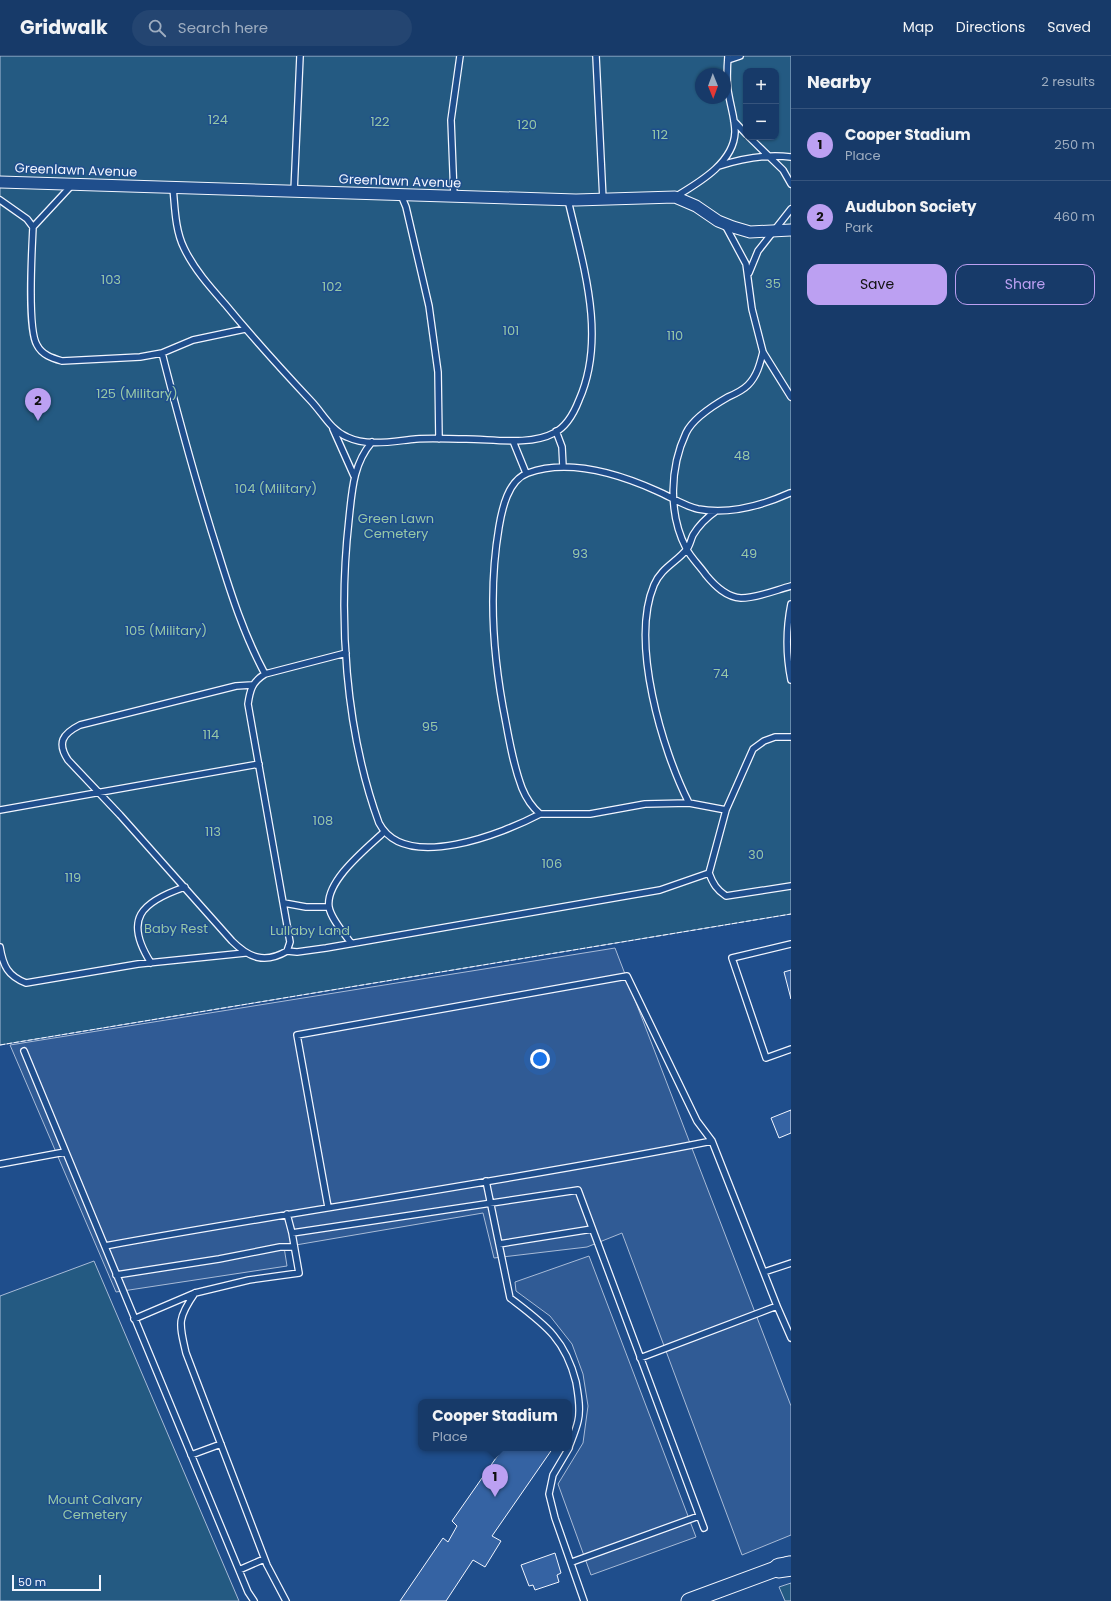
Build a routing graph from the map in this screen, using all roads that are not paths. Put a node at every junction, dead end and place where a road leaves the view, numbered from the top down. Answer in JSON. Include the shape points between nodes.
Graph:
{"nodes":[{"id":1,"x":300,"y":56,"type":"edge"},
{"id":2,"x":460,"y":56,"type":"edge"},
{"id":3,"x":596,"y":56,"type":"edge"},
{"id":4,"x":740,"y":56,"type":"edge"},
{"id":5,"x":728,"y":58,"type":"edge"},
{"id":6,"x":734,"y":121,"type":"junction"},
{"id":7,"x":743,"y":131,"type":"edge"},
{"id":8,"x":752,"y":140,"type":"edge"},
{"id":9,"x":769,"y":156,"type":"junction"},
{"id":10,"x":791,"y":157,"type":"edge"},
{"id":11,"x":718,"y":166,"type":"junction"},
{"id":12,"x":0,"y":182,"type":"edge"},
{"id":13,"x":72,"y":184,"type":"junction"},
{"id":14,"x":791,"y":184,"type":"edge"},
{"id":15,"x":173,"y":188,"type":"junction"},
{"id":16,"x":294,"y":192,"type":"junction"},
{"id":17,"x":401,"y":195,"type":"junction"},
{"id":18,"x":454,"y":196,"type":"junction"},
{"id":19,"x":675,"y":197,"type":"junction"},
{"id":20,"x":0,"y":200,"type":"edge"},
{"id":21,"x":568,"y":200,"type":"junction"},
{"id":22,"x":603,"y":200,"type":"junction"},
{"id":23,"x":791,"y":209,"type":"edge"},
{"id":24,"x":724,"y":223,"type":"junction"},
{"id":25,"x":32,"y":227,"type":"junction"},
{"id":26,"x":791,"y":230,"type":"edge"},
{"id":27,"x":775,"y":231,"type":"junction"},
{"id":28,"x":748,"y":275,"type":"junction"},
{"id":29,"x":245,"y":329,"type":"junction"},
{"id":30,"x":763,"y":352,"type":"junction"},
{"id":31,"x":162,"y":353,"type":"junction"},
{"id":32,"x":791,"y":397,"type":"edge"},
{"id":33,"x":332,"y":427,"type":"junction"},
{"id":34,"x":556,"y":431,"type":"junction"},
{"id":35,"x":439,"y":439,"type":"junction"},
{"id":36,"x":514,"y":441,"type":"junction"},
{"id":37,"x":372,"y":442,"type":"junction"},
{"id":38,"x":563,"y":467,"type":"junction"},
{"id":39,"x":526,"y":473,"type":"junction"},
{"id":40,"x":354,"y":476,"type":"junction"},
{"id":41,"x":791,"y":492,"type":"edge"},
{"id":42,"x":674,"y":499,"type":"junction"},
{"id":43,"x":791,"y":499,"type":"edge"},
{"id":44,"x":716,"y":511,"type":"junction"},
{"id":45,"x":687,"y":549,"type":"junction"},
{"id":46,"x":791,"y":586,"type":"edge"},
{"id":47,"x":791,"y":604,"type":"edge"},
{"id":48,"x":346,"y":653,"type":"junction"},
{"id":49,"x":264,"y":674,"type":"junction"},
{"id":50,"x":791,"y":680,"type":"edge"},
{"id":51,"x":252,"y":685,"type":"junction"},
{"id":52,"x":791,"y":737,"type":"edge"},
{"id":53,"x":259,"y":764,"type":"junction"},
{"id":54,"x":98,"y":792,"type":"junction"},
{"id":55,"x":689,"y":803,"type":"junction"},
{"id":56,"x":0,"y":810,"type":"edge"},
{"id":57,"x":726,"y":810,"type":"junction"},
{"id":58,"x":540,"y":814,"type":"junction"},
{"id":59,"x":384,"y":832,"type":"junction"},
{"id":60,"x":710,"y":873,"type":"junction"},
{"id":61,"x":791,"y":886,"type":"edge"},
{"id":62,"x":184,"y":887,"type":"junction"},
{"id":63,"x":284,"y":903,"type":"junction"},
{"id":64,"x":329,"y":907,"type":"junction"},
{"id":65,"x":351,"y":943,"type":"junction"},
{"id":66,"x":791,"y":944,"type":"edge"},
{"id":67,"x":0,"y":947,"type":"edge"},
{"id":68,"x":287,"y":952,"type":"junction"},
{"id":69,"x":245,"y":953,"type":"junction"},
{"id":70,"x":151,"y":962,"type":"junction"},
{"id":71,"x":791,"y":1049,"type":"edge"},
{"id":72,"x":24,"y":1051,"type":"dead end"},
{"id":73,"x":712,"y":1141,"type":"junction"},
{"id":74,"x":66,"y":1152,"type":"junction"},
{"id":75,"x":0,"y":1164,"type":"edge"},
{"id":76,"x":486,"y":1181,"type":"junction"},
{"id":77,"x":491,"y":1204,"type":"junction"},
{"id":78,"x":328,"y":1207,"type":"junction"},
{"id":79,"x":287,"y":1214,"type":"junction"},
{"id":80,"x":592,"y":1229,"type":"junction"},
{"id":81,"x":292,"y":1233,"type":"junction"},
{"id":82,"x":499,"y":1244,"type":"junction"},
{"id":83,"x":104,"y":1246,"type":"junction"},
{"id":84,"x":294,"y":1247,"type":"junction"},
{"id":85,"x":791,"y":1263,"type":"edge"},
{"id":86,"x":764,"y":1272,"type":"junction"},
{"id":87,"x":116,"y":1275,"type":"junction"},
{"id":88,"x":195,"y":1293,"type":"junction"},
{"id":89,"x":777,"y":1306,"type":"junction"},
{"id":90,"x":134,"y":1319,"type":"junction"},
{"id":91,"x":791,"y":1338,"type":"edge"},
{"id":92,"x":640,"y":1358,"type":"junction"},
{"id":93,"x":572,"y":1439,"type":"edge"},
{"id":94,"x":221,"y":1444,"type":"junction"},
{"id":95,"x":567,"y":1451,"type":"edge"},
{"id":96,"x":191,"y":1454,"type":"junction"},
{"id":97,"x":699,"y":1516,"type":"junction"},
{"id":98,"x":704,"y":1528,"type":"dead end"},
{"id":99,"x":264,"y":1559,"type":"junction"},
{"id":100,"x":572,"y":1562,"type":"junction"},
{"id":101,"x":787,"y":1566,"type":"edge"},
{"id":102,"x":239,"y":1570,"type":"junction"},
{"id":103,"x":254,"y":1601,"type":"edge"},
{"id":104,"x":286,"y":1601,"type":"edge"},
{"id":105,"x":584,"y":1601,"type":"edge"},
{"id":106,"x":689,"y":1601,"type":"edge"}],
"edges":[{"from":1,"to":16,"type":"lane"},
{"from":2,"to":18,"type":"lane","via":[[451,120]]},
{"from":3,"to":22,"type":"lane"},
{"from":4,"to":5,"type":"lane"},
{"from":5,"to":6,"type":"lane","via":[[728,94]]},
{"from":6,"to":7,"type":"lane"},
{"from":6,"to":11,"type":"lane","via":[[735,133],[723,162]]},
{"from":8,"to":9,"type":"lane"},
{"from":9,"to":10,"type":"lane"},
{"from":9,"to":11,"type":"lane"},
{"from":9,"to":14,"type":"lane","via":[[783,170]]},
{"from":11,"to":19,"type":"lane","via":[[709,175]]},
{"from":12,"to":13,"type":"street","name":"Greenlawn Avenue"},
{"from":13,"to":15,"type":"street","name":"Greenlawn Avenue"},
{"from":13,"to":25,"type":"lane"},
{"from":15,"to":16,"type":"street","name":"Greenlawn Avenue"},
{"from":15,"to":29,"type":"lane","via":[[175,212],[183,246],[193,264]]},
{"from":16,"to":17,"type":"street","name":"Greenlawn Avenue"},
{"from":17,"to":18,"type":"street","name":"Greenlawn Avenue"},
{"from":17,"to":35,"type":"lane","via":[[430,306],[438,372]]},
{"from":18,"to":21,"type":"street","name":"Greenlawn Avenue"},
{"from":19,"to":22,"type":"street","name":"Greenlawn Avenue"},
{"from":19,"to":24,"type":"street","name":"Greenlawn Avenue"},
{"from":20,"to":25,"type":"lane","via":[[27,219]]},
{"from":21,"to":22,"type":"street","name":"Greenlawn Avenue"},
{"from":21,"to":34,"type":"lane","via":[[589,298],[592,346],[585,386],[575,408],[564,425]]},
{"from":23,"to":27,"type":"lane"},
{"from":24,"to":27,"type":"street","name":"Greenlawn Avenue","via":[[750,232]]},
{"from":24,"to":28,"type":"lane","via":[[741,252]]},
{"from":25,"to":31,"type":"lane","via":[[33,334],[42,352],[62,361],[140,357]]},
{"from":26,"to":27,"type":"street","name":"Greenlawn Avenue"},
{"from":27,"to":28,"type":"lane","via":[[755,256]]},
{"from":28,"to":30,"type":"lane","via":[[752,309]]},
{"from":29,"to":31,"type":"lane","via":[[193,340]]},
{"from":29,"to":33,"type":"lane","via":[[318,408]]},
{"from":30,"to":32,"type":"lane"},
{"from":30,"to":42,"type":"lane","via":[[760,365],[749,384],[708,411],[688,430],[677,463]]},
{"from":31,"to":49,"type":"lane","via":[[207,519],[240,621]]},
{"from":33,"to":37,"type":"lane","via":[[347,438]]},
{"from":33,"to":40,"type":"lane"},
{"from":34,"to":36,"type":"lane","via":[[553,434]]},
{"from":34,"to":38,"type":"lane","via":[[562,447]]},
{"from":35,"to":36,"type":"lane"},
{"from":35,"to":37,"type":"lane"},
{"from":36,"to":39,"type":"lane"},
{"from":37,"to":40,"type":"lane","via":[[361,458]]},
{"from":38,"to":39,"type":"lane"},
{"from":38,"to":42,"type":"lane","via":[[571,466],[611,475],[649,487]]},
{"from":39,"to":58,"type":"lane","via":[[514,485],[504,503],[495,554],[493,621],[501,697],[514,762],[522,789]]},
{"from":40,"to":48,"type":"lane","via":[[346,548]]},
{"from":41,"to":43,"type":"lane"},
{"from":41,"to":44,"type":"lane","via":[[769,502],[732,511]]},
{"from":42,"to":44,"type":"lane","via":[[697,509]]},
{"from":42,"to":45,"type":"lane","via":[[681,534]]},
{"from":44,"to":45,"type":"lane","via":[[699,525]]},
{"from":45,"to":46,"type":"lane","via":[[709,578],[728,595],[741,598]]},
{"from":45,"to":55,"type":"lane","via":[[662,571],[655,584],[649,598],[646,637],[652,693],[666,750]]},
{"from":47,"to":50,"type":"lane","via":[[787,644]]},
{"from":48,"to":49,"type":"lane"},
{"from":48,"to":59,"type":"lane","via":[[352,713],[360,755],[375,810]]},
{"from":49,"to":51,"type":"lane"},
{"from":51,"to":53,"type":"lane","via":[[248,704]]},
{"from":51,"to":54,"type":"lane","via":[[228,688],[80,725],[67,731],[62,750]]},
{"from":52,"to":57,"type":"lane","via":[[775,737],[753,749]]},
{"from":53,"to":54,"type":"lane"},
{"from":53,"to":63,"type":"lane"},
{"from":54,"to":56,"type":"lane"},
{"from":54,"to":62,"type":"lane"},
{"from":55,"to":57,"type":"lane"},
{"from":55,"to":58,"type":"lane","via":[[645,804],[590,814]]},
{"from":57,"to":60,"type":"lane"},
{"from":58,"to":59,"type":"lane","via":[[509,829],[443,847],[408,845]]},
{"from":59,"to":64,"type":"lane","via":[[338,879],[333,888]]},
{"from":60,"to":61,"type":"lane","via":[[712,882],[726,896]]},
{"from":60,"to":65,"type":"lane","via":[[660,890]]},
{"from":62,"to":69,"type":"lane"},
{"from":62,"to":70,"type":"lane","via":[[150,903],[139,914],[139,938],[143,951]]},
{"from":63,"to":64,"type":"lane","via":[[306,908]]},
{"from":63,"to":68,"type":"lane","via":[[290,942]]},
{"from":64,"to":65,"type":"lane"},
{"from":65,"to":68,"type":"lane"},
{"from":66,"to":71,"type":"lane","via":[[732,958],[766,1058]]},
{"from":67,"to":70,"type":"lane","via":[[6,969],[26,983]]},
{"from":68,"to":69,"type":"lane","via":[[277,957],[259,958]]},
{"from":69,"to":70,"type":"lane"},
{"from":72,"to":74,"type":"lane"},
{"from":73,"to":76,"type":"lane"},
{"from":73,"to":78,"type":"lane","via":[[696,1121],[627,976],[297,1035]]},
{"from":73,"to":86,"type":"lane"},
{"from":74,"to":75,"type":"lane"},
{"from":74,"to":83,"type":"lane"},
{"from":76,"to":77,"type":"lane"},
{"from":76,"to":78,"type":"lane"},
{"from":77,"to":80,"type":"lane","via":[[578,1190]]},
{"from":77,"to":81,"type":"lane"},
{"from":77,"to":82,"type":"lane"},
{"from":78,"to":79,"type":"lane"},
{"from":79,"to":81,"type":"lane"},
{"from":79,"to":83,"type":"lane"},
{"from":80,"to":82,"type":"lane"},
{"from":80,"to":92,"type":"lane"},
{"from":81,"to":84,"type":"lane"},
{"from":82,"to":93,"type":"lane","via":[[510,1298],[541,1321],[559,1340],[572,1365],[579,1396],[578,1421]]},
{"from":83,"to":87,"type":"lane"},
{"from":84,"to":87,"type":"lane","via":[[280,1247]]},
{"from":84,"to":88,"type":"lane","via":[[299,1273],[249,1280]]},
{"from":85,"to":86,"type":"lane"},
{"from":86,"to":89,"type":"lane"},
{"from":87,"to":90,"type":"lane"},
{"from":88,"to":90,"type":"lane"},
{"from":88,"to":94,"type":"lane","via":[[182,1310],[180,1328],[186,1353]]},
{"from":89,"to":91,"type":"lane"},
{"from":89,"to":92,"type":"lane"},
{"from":90,"to":96,"type":"lane"},
{"from":92,"to":97,"type":"lane"},
{"from":94,"to":96,"type":"lane"},
{"from":94,"to":99,"type":"lane"},
{"from":95,"to":100,"type":"lane","via":[[553,1475],[549,1494],[555,1518]]},
{"from":96,"to":102,"type":"lane"},
{"from":97,"to":98,"type":"lane"},
{"from":97,"to":100,"type":"lane"},
{"from":99,"to":102,"type":"lane"},
{"from":99,"to":104,"type":"lane"},
{"from":100,"to":105,"type":"lane"},
{"from":101,"to":106,"type":"main road"},
{"from":102,"to":103,"type":"lane"}]}
